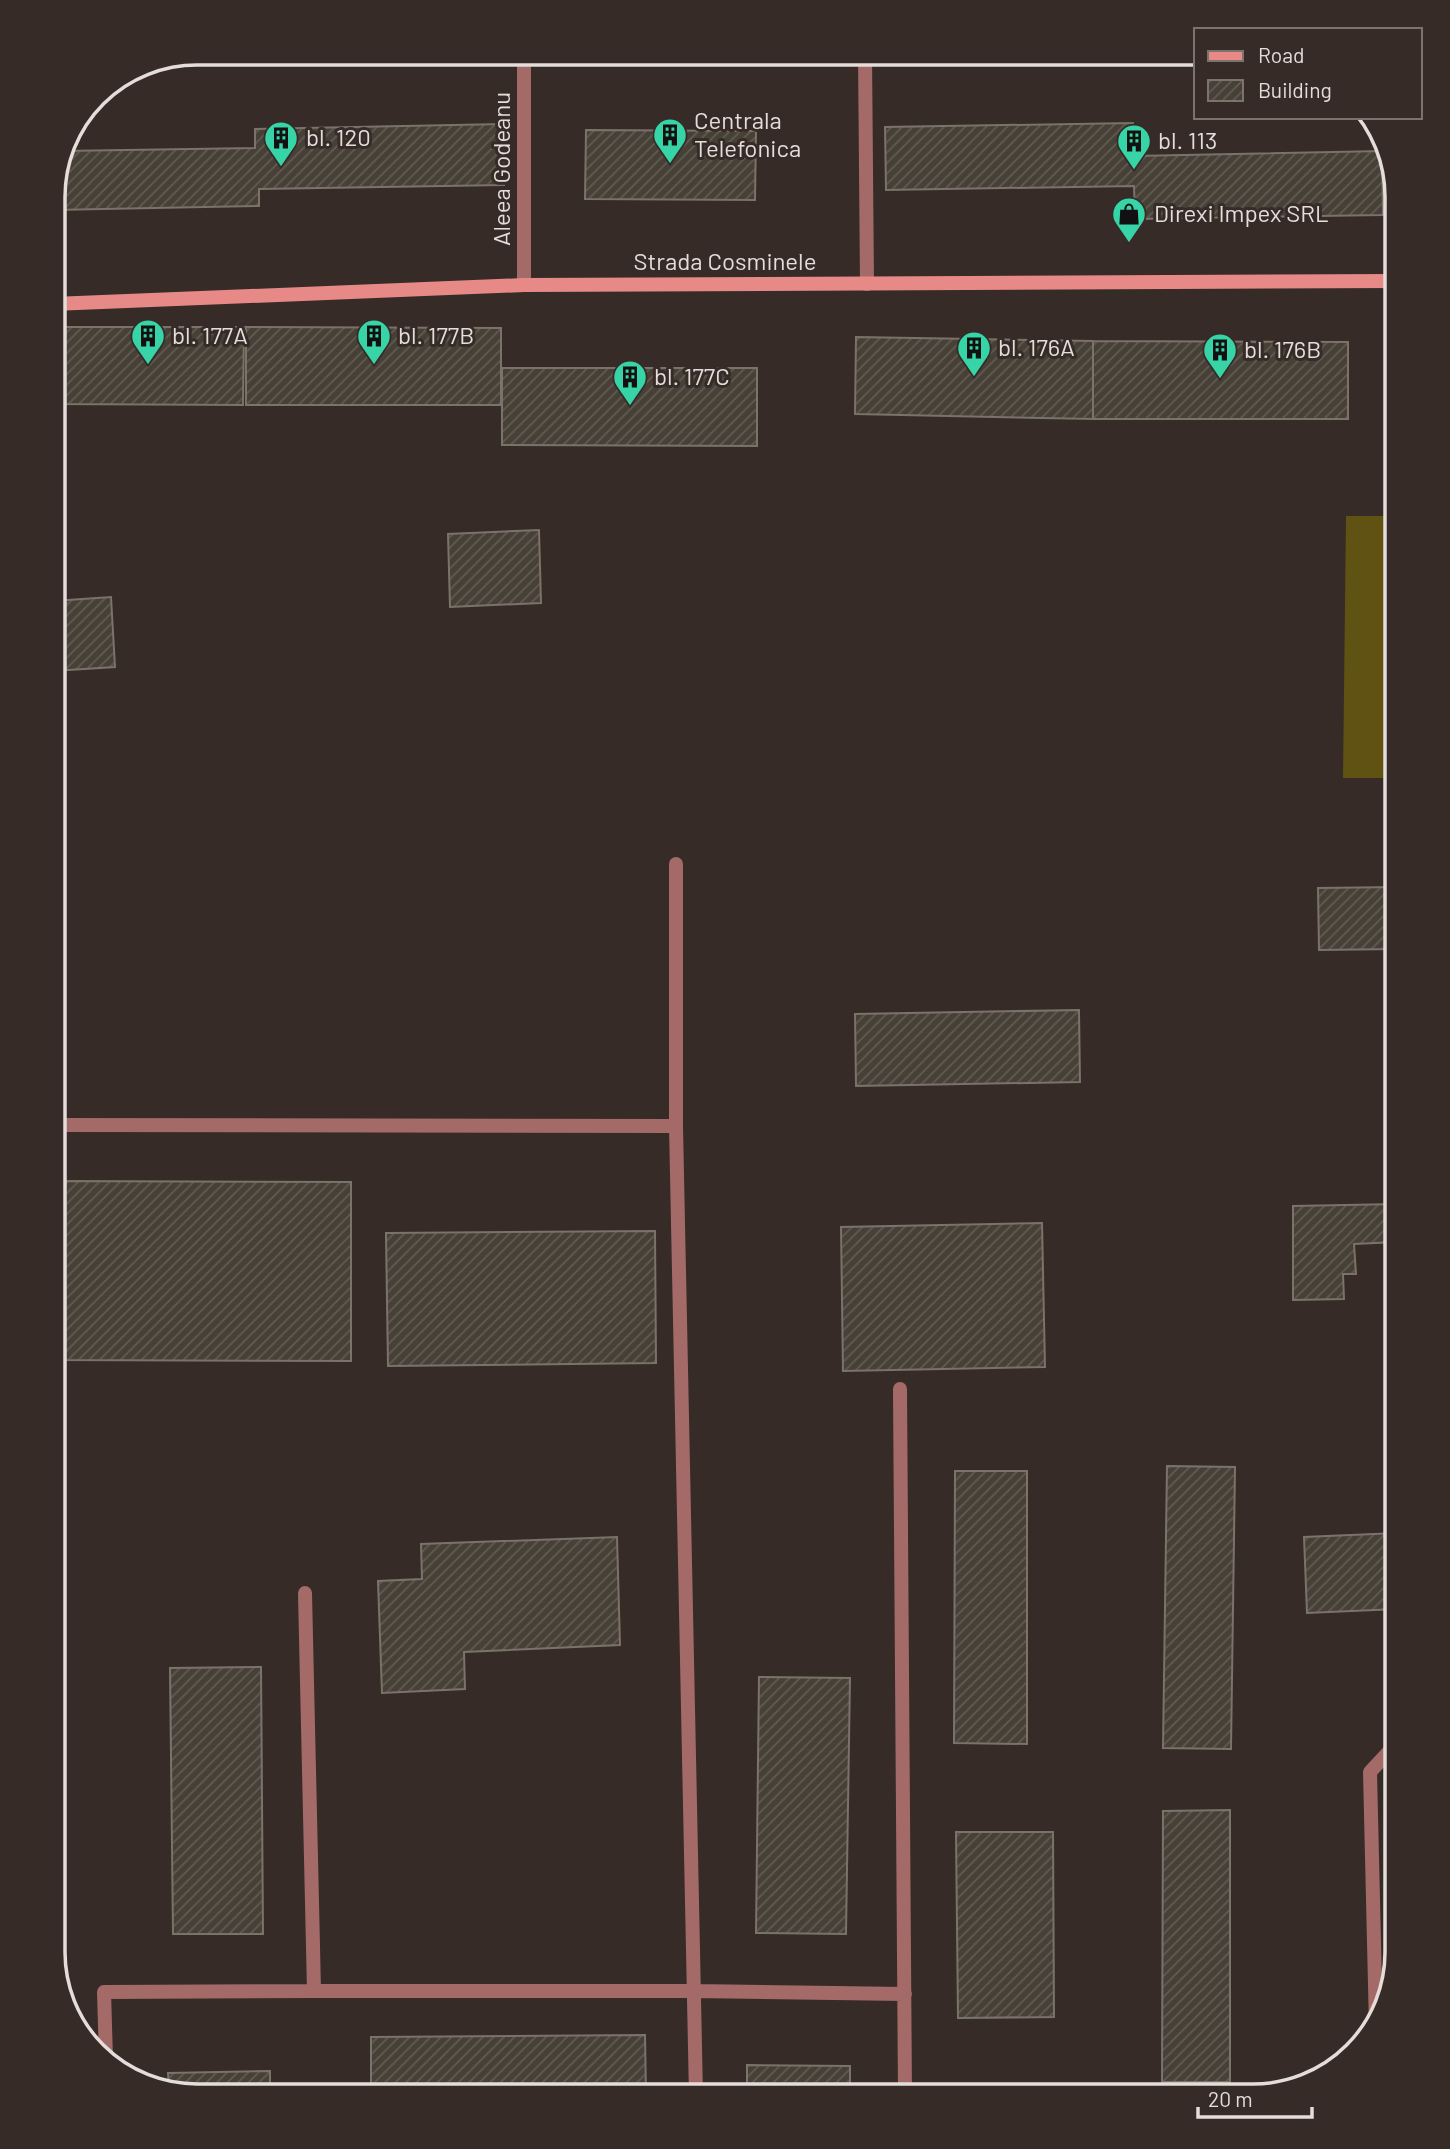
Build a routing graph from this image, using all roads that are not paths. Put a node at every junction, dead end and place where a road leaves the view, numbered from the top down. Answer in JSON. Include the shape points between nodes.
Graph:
{"nodes":[{"id":1,"x":524,"y":65,"type":"edge"},
{"id":2,"x":865,"y":65,"type":"edge"},
{"id":3,"x":1385,"y":281,"type":"edge"},
{"id":4,"x":867,"y":284,"type":"junction"},
{"id":5,"x":524,"y":285,"type":"junction"},
{"id":6,"x":65,"y":304,"type":"edge"},
{"id":7,"x":676,"y":864,"type":"dead end"},
{"id":8,"x":65,"y":1125,"type":"edge"},
{"id":9,"x":676,"y":1126,"type":"junction"},
{"id":10,"x":900,"y":1389,"type":"dead end"},
{"id":11,"x":305,"y":1593,"type":"dead end"},
{"id":12,"x":1385,"y":1756,"type":"edge"},
{"id":13,"x":314,"y":1991,"type":"junction"},
{"id":14,"x":693,"y":1991,"type":"junction"},
{"id":15,"x":905,"y":1994,"type":"junction"},
{"id":16,"x":1375,"y":2002,"type":"edge"},
{"id":17,"x":106,"y":2048,"type":"edge"},
{"id":18,"x":696,"y":2084,"type":"edge"},
{"id":19,"x":905,"y":2084,"type":"edge"}],
"edges":[{"from":1,"to":5,"type":"street","name":"Aleea Godeanu"},
{"from":2,"to":4,"type":"street"},
{"from":3,"to":4,"type":"street","name":"Strada Cosminele"},
{"from":4,"to":5,"type":"street","name":"Strada Cosminele"},
{"from":5,"to":6,"type":"street","name":"Strada Cosminele"},
{"from":7,"to":9,"type":"street"},
{"from":8,"to":9,"type":"street"},
{"from":9,"to":14,"type":"street"},
{"from":10,"to":15,"type":"street"},
{"from":11,"to":13,"type":"street"},
{"from":12,"to":16,"type":"street","via":[[1370,1772]]},
{"from":13,"to":14,"type":"street"},
{"from":13,"to":17,"type":"street","via":[[104,1992]]},
{"from":14,"to":15,"type":"street"},
{"from":14,"to":18,"type":"street"},
{"from":15,"to":19,"type":"street"}]}
